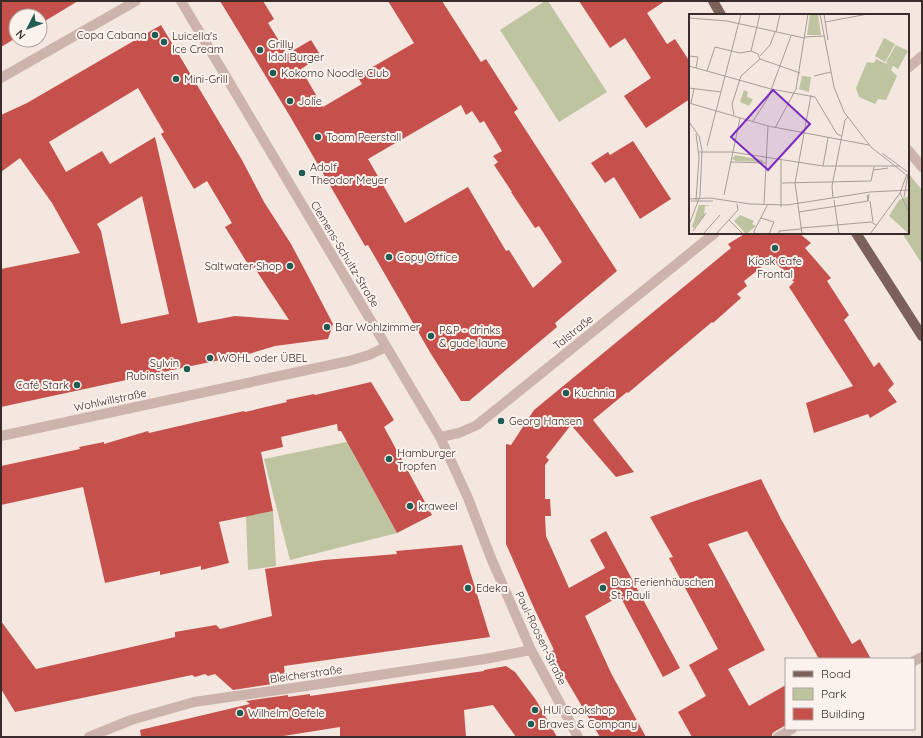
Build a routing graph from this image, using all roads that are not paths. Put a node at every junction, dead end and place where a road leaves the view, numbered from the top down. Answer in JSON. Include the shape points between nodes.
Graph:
{"nodes":[{"id":1,"x":136,"y":1,"type":"edge"},
{"id":2,"x":181,"y":1,"type":"edge"},
{"id":3,"x":713,"y":1,"type":"edge"},
{"id":4,"x":720,"y":14,"type":"edge"},
{"id":5,"x":922,"y":56,"type":"edge"},
{"id":6,"x":909,"y":67,"type":"edge"},
{"id":7,"x":1,"y":78,"type":"edge"},
{"id":8,"x":909,"y":151,"type":"edge"},
{"id":9,"x":922,"y":167,"type":"edge"},
{"id":10,"x":714,"y":234,"type":"edge"},
{"id":11,"x":857,"y":234,"type":"edge"},
{"id":12,"x":922,"y":336,"type":"edge"},
{"id":13,"x":386,"y":347,"type":"junction"},
{"id":14,"x":1,"y":436,"type":"edge"},
{"id":15,"x":440,"y":438,"type":"junction"},
{"id":16,"x":531,"y":650,"type":"junction"},
{"id":17,"x":790,"y":730,"type":"edge"},
{"id":18,"x":89,"y":737,"type":"edge"},
{"id":19,"x":578,"y":737,"type":"edge"},
{"id":20,"x":778,"y":737,"type":"edge"}],
"edges":[{"from":1,"to":7,"type":"street"},
{"from":2,"to":13,"type":"street","name":"Clemens-Schultz-Straße"},
{"from":3,"to":4,"type":"main road"},
{"from":5,"to":6,"type":"street"},
{"from":8,"to":9,"type":"street"},
{"from":10,"to":15,"type":"street","name":"Talstraße","via":[[477,425]]},
{"from":11,"to":12,"type":"main road"},
{"from":13,"to":14,"type":"street","name":"Wohlwillstraße","via":[[349,361]]},
{"from":13,"to":15,"type":"street","name":"Clemens-Schultz-Straße"},
{"from":15,"to":16,"type":"street","name":"Paul-Roosen-Straße","via":[[468,498]]},
{"from":16,"to":18,"type":"street","name":"Bleicherstraße","via":[[454,664],[194,702],[131,720]]},
{"from":16,"to":19,"type":"street","name":"Paul-Roosen-Straße"},
{"from":17,"to":20,"type":"street"}]}
